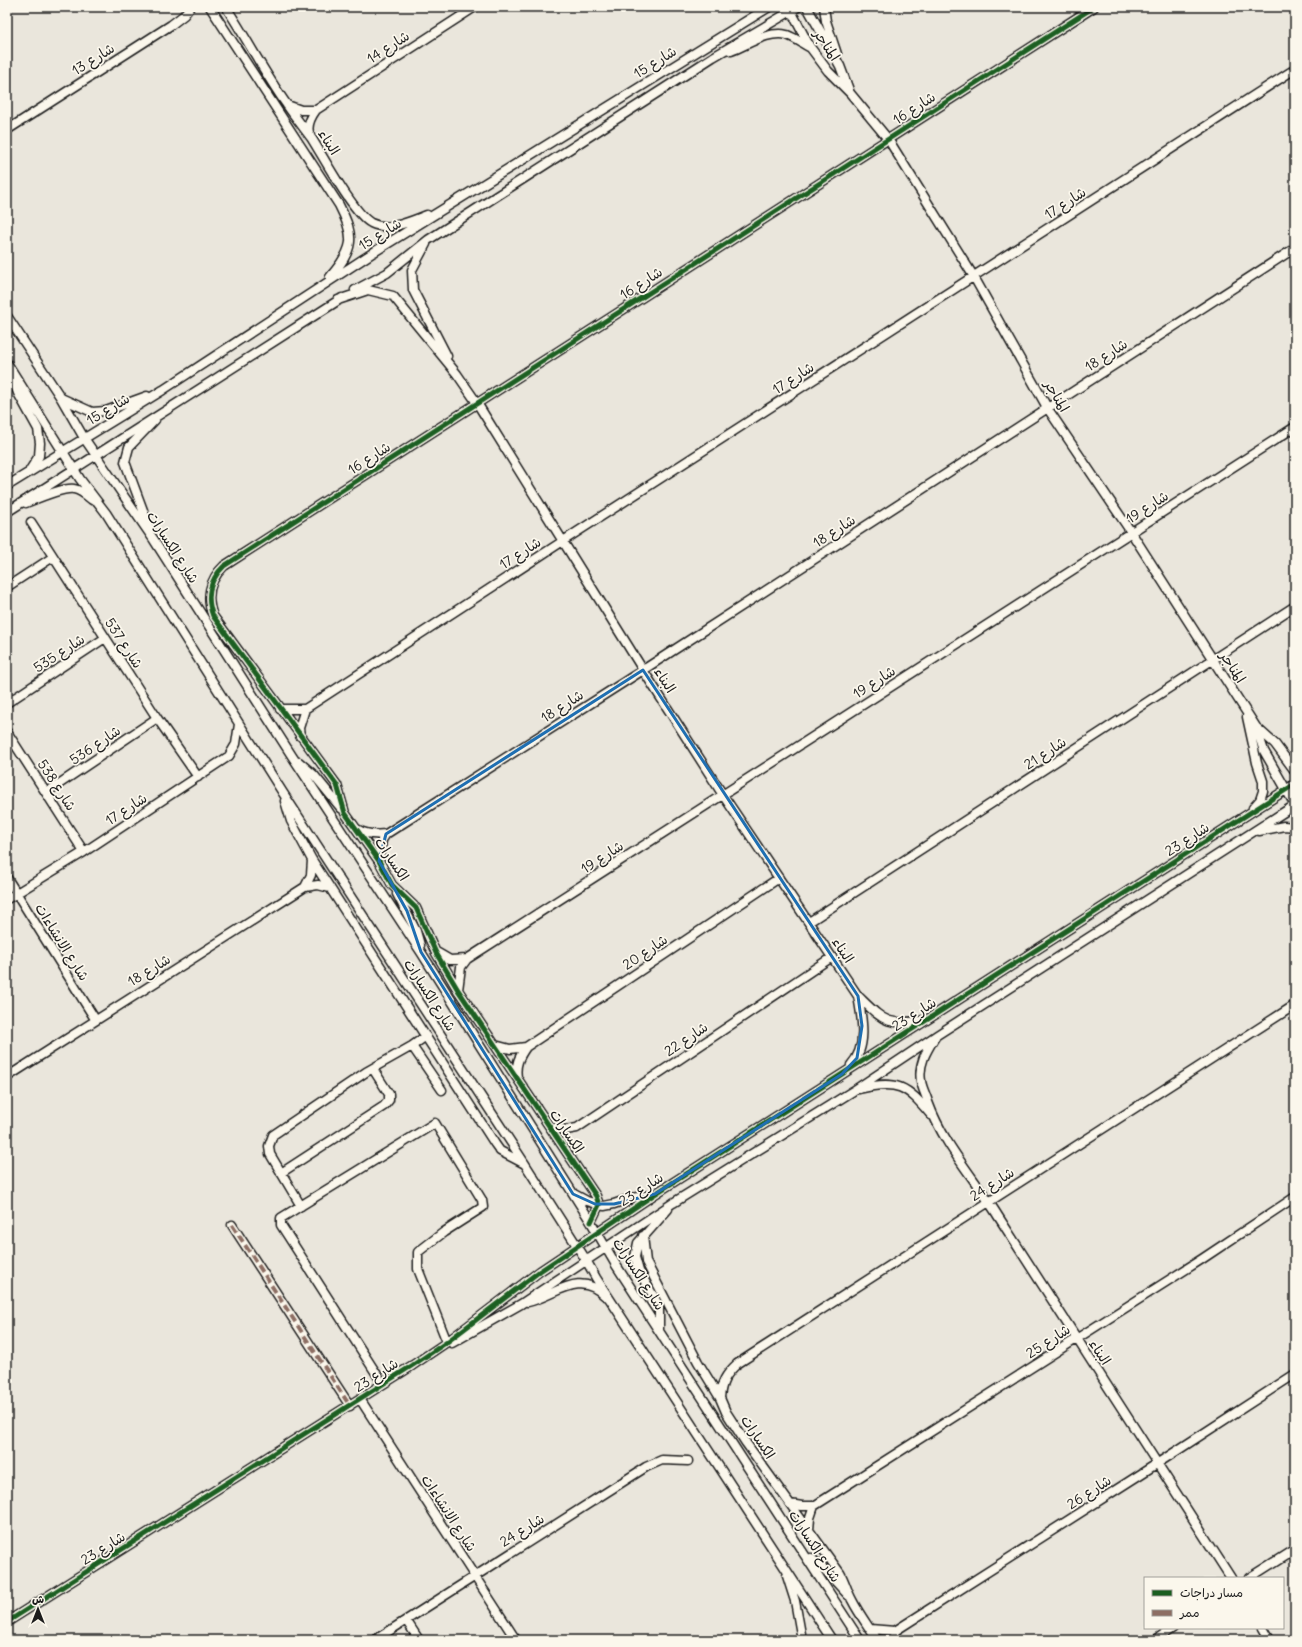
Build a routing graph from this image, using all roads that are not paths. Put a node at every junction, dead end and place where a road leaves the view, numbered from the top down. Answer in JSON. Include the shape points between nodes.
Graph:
{"nodes":[{"id":1,"x":190,"y":7,"type":"edge"},
{"id":2,"x":210,"y":7,"type":"edge"},
{"id":3,"x":226,"y":7,"type":"edge"},
{"id":4,"x":475,"y":7,"type":"edge"},
{"id":5,"x":756,"y":7,"type":"edge"},
{"id":6,"x":769,"y":7,"type":"edge"},
{"id":7,"x":807,"y":7,"type":"edge"},
{"id":8,"x":824,"y":7,"type":"edge"},
{"id":9,"x":1094,"y":7,"type":"edge"},
{"id":10,"x":793,"y":8,"type":"edge"},
{"id":11,"x":231,"y":11,"type":"edge"},
{"id":12,"x":749,"y":19,"type":"junction"},
{"id":13,"x":810,"y":47,"type":"junction"},
{"id":14,"x":713,"y":57,"type":"junction"},
{"id":15,"x":840,"y":66,"type":"junction"},
{"id":16,"x":1295,"y":69,"type":"edge"},
{"id":17,"x":850,"y":93,"type":"junction"},
{"id":18,"x":286,"y":105,"type":"junction"},
{"id":19,"x":316,"y":110,"type":"junction"},
{"id":20,"x":7,"y":130,"type":"edge"},
{"id":21,"x":311,"y":138,"type":"junction"},
{"id":22,"x":888,"y":139,"type":"junction"},
{"id":23,"x":444,"y":208,"type":"junction"},
{"id":24,"x":428,"y":240,"type":"junction"},
{"id":25,"x":1295,"y":248,"type":"edge"},
{"id":26,"x":974,"y":277,"type":"junction"},
{"id":27,"x":325,"y":283,"type":"junction"},
{"id":28,"x":338,"y":300,"type":"junction"},
{"id":29,"x":7,"y":316,"type":"edge"},
{"id":30,"x":7,"y":363,"type":"edge"},
{"id":31,"x":7,"y":366,"type":"edge"},
{"id":32,"x":457,"y":374,"type":"junction"},
{"id":33,"x":163,"y":390,"type":"junction"},
{"id":34,"x":61,"y":398,"type":"junction"},
{"id":35,"x":477,"y":403,"type":"junction"},
{"id":36,"x":1048,"y":409,"type":"junction"},
{"id":37,"x":166,"y":410,"type":"junction"},
{"id":38,"x":1295,"y":427,"type":"edge"},
{"id":39,"x":84,"y":438,"type":"junction"},
{"id":40,"x":62,"y":451,"type":"junction"},
{"id":41,"x":95,"y":456,"type":"junction"},
{"id":42,"x":73,"y":469,"type":"junction"},
{"id":43,"x":29,"y":472,"type":"junction"},
{"id":44,"x":7,"y":486,"type":"edge"},
{"id":45,"x":9,"y":511,"type":"edge"},
{"id":46,"x":106,"y":513,"type":"junction"},
{"id":47,"x":31,"y":522,"type":"dead end"},
{"id":48,"x":1131,"y":532,"type":"junction"},
{"id":49,"x":154,"y":540,"type":"junction"},
{"id":50,"x":563,"y":541,"type":"junction"},
{"id":51,"x":53,"y":557,"type":"junction"},
{"id":52,"x":7,"y":587,"type":"edge"},
{"id":53,"x":209,"y":588,"type":"joint"},
{"id":54,"x":1295,"y":606,"type":"edge"},
{"id":55,"x":106,"y":638,"type":"junction"},
{"id":56,"x":1213,"y":659,"type":"junction"},
{"id":57,"x":643,"y":670,"type":"junction"},
{"id":58,"x":7,"y":703,"type":"edge"},
{"id":59,"x":280,"y":709,"type":"junction"},
{"id":60,"x":305,"y":709,"type":"junction"},
{"id":61,"x":1246,"y":711,"type":"junction"},
{"id":62,"x":157,"y":718,"type":"junction"},
{"id":63,"x":239,"y":724,"type":"junction"},
{"id":64,"x":1256,"y":727,"type":"junction"},
{"id":65,"x":7,"y":732,"type":"edge"},
{"id":66,"x":300,"y":736,"type":"junction"},
{"id":67,"x":1283,"y":754,"type":"junction"},
{"id":68,"x":292,"y":756,"type":"junction"},
{"id":69,"x":1295,"y":760,"type":"edge"},
{"id":70,"x":1295,"y":771,"type":"edge"},
{"id":71,"x":198,"y":777,"type":"junction"},
{"id":72,"x":1295,"y":784,"type":"edge"},
{"id":73,"x":1286,"y":790,"type":"junction"},
{"id":74,"x":47,"y":792,"type":"junction"},
{"id":75,"x":283,"y":793,"type":"junction"},
{"id":76,"x":723,"y":795,"type":"junction"},
{"id":77,"x":1295,"y":805,"type":"edge"},
{"id":78,"x":345,"y":813,"type":"junction"},
{"id":79,"x":1248,"y":814,"type":"junction"},
{"id":80,"x":1295,"y":827,"type":"edge"},
{"id":81,"x":356,"y":828,"type":"junction"},
{"id":82,"x":1254,"y":832,"type":"junction"},
{"id":83,"x":386,"y":834,"type":"junction"},
{"id":84,"x":84,"y":852,"type":"junction"},
{"id":85,"x":312,"y":860,"type":"junction"},
{"id":86,"x":379,"y":861,"type":"junction"},
{"id":87,"x":7,"y":878,"type":"edge"},
{"id":88,"x":779,"y":878,"type":"junction"},
{"id":89,"x":392,"y":885,"type":"junction"},
{"id":90,"x":305,"y":887,"type":"junction"},
{"id":91,"x":330,"y":888,"type":"junction"},
{"id":92,"x":17,"y":893,"type":"junction"},
{"id":93,"x":7,"y":899,"type":"edge"},
{"id":94,"x":340,"y":903,"type":"junction"},
{"id":95,"x":809,"y":922,"type":"junction"},
{"id":96,"x":369,"y":925,"type":"junction"},
{"id":97,"x":421,"y":952,"type":"junction"},
{"id":98,"x":436,"y":952,"type":"junction"},
{"id":99,"x":832,"y":957,"type":"junction"},
{"id":100,"x":467,"y":959,"type":"junction"},
{"id":101,"x":458,"y":990,"type":"junction"},
{"id":102,"x":858,"y":996,"type":"junction"},
{"id":103,"x":1295,"y":1005,"type":"edge"},
{"id":104,"x":95,"y":1019,"type":"junction"},
{"id":105,"x":928,"y":1019,"type":"junction"},
{"id":106,"x":936,"y":1035,"type":"junction"},
{"id":107,"x":426,"y":1036,"type":"junction"},
{"id":108,"x":494,"y":1045,"type":"junction"},
{"id":109,"x":412,"y":1046,"type":"junction"},
{"id":110,"x":526,"y":1047,"type":"junction"},
{"id":111,"x":373,"y":1069,"type":"junction"},
{"id":112,"x":842,"y":1074,"type":"junction"},
{"id":113,"x":7,"y":1076,"type":"edge"},
{"id":114,"x":517,"y":1079,"type":"junction"},
{"id":115,"x":442,"y":1090,"type":"dead end"},
{"id":116,"x":853,"y":1091,"type":"junction"},
{"id":117,"x":934,"y":1119,"type":"junction"},
{"id":118,"x":550,"y":1127,"type":"junction"},
{"id":119,"x":525,"y":1164,"type":"junction"},
{"id":120,"x":281,"y":1173,"type":"junction"},
{"id":121,"x":573,"y":1194,"type":"junction"},
{"id":122,"x":655,"y":1194,"type":"junction"},
{"id":123,"x":1295,"y":1197,"type":"edge"},
{"id":124,"x":989,"y":1201,"type":"junction"},
{"id":125,"x":673,"y":1204,"type":"junction"},
{"id":126,"x":599,"y":1205,"type":"junction"},
{"id":127,"x":301,"y":1206,"type":"junction"},
{"id":128,"x":591,"y":1222,"type":"junction"},
{"id":129,"x":232,"y":1224,"type":"dead end"},
{"id":130,"x":597,"y":1232,"type":"junction"},
{"id":131,"x":643,"y":1236,"type":"junction"},
{"id":132,"x":577,"y":1246,"type":"junction"},
{"id":133,"x":605,"y":1248,"type":"junction"},
{"id":134,"x":586,"y":1260,"type":"junction"},
{"id":135,"x":521,"y":1304,"type":"junction"},
{"id":136,"x":614,"y":1305,"type":"junction"},
{"id":137,"x":659,"y":1331,"type":"junction"},
{"id":138,"x":1076,"y":1338,"type":"junction"},
{"id":139,"x":447,"y":1342,"type":"junction"},
{"id":140,"x":413,"y":1365,"type":"junction"},
{"id":141,"x":1295,"y":1374,"type":"edge"},
{"id":142,"x":383,"y":1384,"type":"junction"},
{"id":143,"x":720,"y":1398,"type":"junction"},
{"id":144,"x":360,"y":1400,"type":"junction"},
{"id":145,"x":350,"y":1406,"type":"junction"},
{"id":146,"x":688,"y":1461,"type":"dead end"},
{"id":147,"x":1158,"y":1463,"type":"junction"},
{"id":148,"x":790,"y":1504,"type":"junction"},
{"id":149,"x":814,"y":1506,"type":"junction"},
{"id":150,"x":809,"y":1530,"type":"junction"},
{"id":151,"x":1295,"y":1549,"type":"edge"},
{"id":152,"x":804,"y":1553,"type":"junction"},
{"id":153,"x":782,"y":1564,"type":"junction"},
{"id":154,"x":474,"y":1576,"type":"junction"},
{"id":155,"x":1230,"y":1577,"type":"edge"},
{"id":156,"x":1251,"y":1577,"type":"edge"},
{"id":157,"x":850,"y":1597,"type":"junction"},
{"id":158,"x":406,"y":1620,"type":"junction"},
{"id":159,"x":7,"y":1622,"type":"edge"},
{"id":160,"x":870,"y":1629,"type":"junction"},
{"id":161,"x":1172,"y":1629,"type":"edge"},
{"id":162,"x":1264,"y":1629,"type":"edge"},
{"id":163,"x":895,"y":1631,"type":"junction"},
{"id":164,"x":801,"y":1634,"type":"dead end"},
{"id":165,"x":375,"y":1640,"type":"edge"},
{"id":166,"x":419,"y":1640,"type":"edge"},
{"id":167,"x":516,"y":1640,"type":"edge"},
{"id":168,"x":832,"y":1640,"type":"edge"},
{"id":169,"x":860,"y":1640,"type":"edge"},
{"id":170,"x":877,"y":1640,"type":"edge"},
{"id":171,"x":893,"y":1640,"type":"edge"},
{"id":172,"x":1155,"y":1640,"type":"edge"},
{"id":173,"x":1270,"y":1640,"type":"edge"}],
"edges":[{"from":1,"to":20,"type":"street","name":"شارع 13","via":[[171,25]]},
{"from":2,"to":27,"type":"street","name":"البناء","via":[[348,222],[350,249],[340,266]]},
{"from":3,"to":11,"type":"street","name":"البناء"},
{"from":4,"to":19,"type":"street","name":"شارع 14"},
{"from":5,"to":12,"type":"street"},
{"from":6,"to":12,"type":"street","name":"شارع 15"},
{"from":7,"to":15,"type":"street","name":"المناجر"},
{"from":8,"to":15,"type":"street","name":"المناجر"},
{"from":9,"to":22,"type":"street","name":"شارع 16"},
{"from":10,"to":13,"type":"street","name":"المناجر"},
{"from":10,"to":14,"type":"street","name":"شارع 15"},
{"from":11,"to":18,"type":"street","name":"البناء"},
{"from":12,"to":23,"type":"street","name":"شارع 15"},
{"from":13,"to":14,"type":"street","name":"شارع 15","via":[[788,35],[771,35]]},
{"from":13,"to":17,"type":"street","name":"المناجر","via":[[828,71]]},
{"from":14,"to":24,"type":"street","name":"شارع 15"},
{"from":15,"to":17,"type":"street","name":"المناجر"},
{"from":16,"to":26,"type":"street","name":"شارع 17"},
{"from":17,"to":22,"type":"street","name":"المناجر"},
{"from":18,"to":19,"type":"street","via":[[301,110]]},
{"from":18,"to":21,"type":"street","name":"البناء"},
{"from":19,"to":21,"type":"street","via":[[308,131]]},
{"from":21,"to":23,"type":"street","name":"البناء","via":[[353,204],[372,224],[385,227],[404,224]]},
{"from":22,"to":26,"type":"street","name":"المناجر"},
{"from":22,"to":35,"type":"street","name":"شارع 16"},
{"from":23,"to":27,"type":"street","name":"شارع 15"},
{"from":24,"to":28,"type":"street","name":"شارع 15","via":[[386,273]]},
{"from":24,"to":32,"type":"street","name":"البناء","via":[[412,270],[413,290]]},
{"from":25,"to":36,"type":"street","name":"شارع 18"},
{"from":26,"to":36,"type":"street","name":"المناجر"},
{"from":26,"to":50,"type":"street","name":"شارع 17"},
{"from":27,"to":33,"type":"street","name":"شارع 15"},
{"from":28,"to":32,"type":"street","name":"البناء","via":[[368,290],[393,296]]},
{"from":28,"to":37,"type":"street","name":"شارع 15"},
{"from":29,"to":34,"type":"street","name":"شارع الكسارات"},
{"from":30,"to":40,"type":"street","name":"شارع الكسارات"},
{"from":31,"to":43,"type":"street","via":[[18,393],[38,429],[39,456]]},
{"from":32,"to":35,"type":"street","name":"البناء"},
{"from":33,"to":34,"type":"street","via":[[106,411],[92,412]]},
{"from":33,"to":39,"type":"street","name":"شارع 15"},
{"from":34,"to":39,"type":"street","name":"شارع الكسارات"},
{"from":35,"to":50,"type":"street","name":"البناء"},
{"from":35,"to":53,"type":"street","name":"شارع 16","via":[[224,566]]},
{"from":36,"to":48,"type":"street","name":"المناجر"},
{"from":36,"to":57,"type":"street","name":"شارع 18"},
{"from":37,"to":41,"type":"street","name":"شارع 15"},
{"from":37,"to":49,"type":"street","via":[[128,447],[125,462]]},
{"from":38,"to":48,"type":"street","name":"شارع 19"},
{"from":39,"to":40,"type":"street","name":"شارع 15"},
{"from":39,"to":41,"type":"street","name":"شارع الكسارات"},
{"from":40,"to":42,"type":"street","name":"شارع الكسارات"},
{"from":40,"to":43,"type":"street","name":"شارع 15"},
{"from":41,"to":42,"type":"street","name":"شارع 15"},
{"from":41,"to":49,"type":"street","name":"شارع الكسارات"},
{"from":42,"to":45,"type":"street","name":"شارع 15"},
{"from":42,"to":46,"type":"street","name":"شارع الكسارات"},
{"from":43,"to":44,"type":"street","name":"شارع 15"},
{"from":45,"to":46,"type":"street","via":[[73,488],[85,494]]},
{"from":46,"to":63,"type":"street","name":"شارع الكسارات"},
{"from":47,"to":51,"type":"street","name":"شارع 537"},
{"from":48,"to":56,"type":"street","name":"المناجر"},
{"from":48,"to":76,"type":"street","name":"شارع 19"},
{"from":49,"to":68,"type":"street","name":"شارع الكسارات"},
{"from":50,"to":57,"type":"street","name":"البناء"},
{"from":50,"to":60,"type":"street","name":"شارع 17"},
{"from":51,"to":52,"type":"street"},
{"from":51,"to":55,"type":"street","name":"شارع 537"},
{"from":53,"to":59,"type":"street","name":"الكسارات","via":[[209,607],[213,616]]},
{"from":54,"to":56,"type":"street","name":"شارع 21"},
{"from":55,"to":58,"type":"street","name":"شارع 535"},
{"from":55,"to":62,"type":"street","name":"شارع 537"},
{"from":56,"to":61,"type":"street","name":"المناجر"},
{"from":56,"to":95,"type":"street","name":"شارع 21"},
{"from":57,"to":76,"type":"street","name":"البناء"},
{"from":57,"to":83,"type":"street","name":"شارع 18"},
{"from":59,"to":60,"type":"street"},
{"from":59,"to":66,"type":"street","name":"الكسارات"},
{"from":60,"to":66,"type":"street","via":[[299,728]]},
{"from":61,"to":64,"type":"street","name":"المناجر"},
{"from":61,"to":79,"type":"street","name":"المناجر","via":[[1263,781],[1260,800]]},
{"from":62,"to":71,"type":"street","name":"شارع 537"},
{"from":62,"to":74,"type":"street","name":"شارع 536"},
{"from":63,"to":71,"type":"street","name":"شارع 17","via":[[236,744],[229,756]]},
{"from":63,"to":75,"type":"street","name":"شارع الكسارات"},
{"from":64,"to":67,"type":"street","name":"المناجر"},
{"from":64,"to":73,"type":"street","name":"المناجر","via":[[1264,751]]},
{"from":65,"to":74,"type":"street","name":"شارع 538"},
{"from":66,"to":78,"type":"street","name":"الكسارات","via":[[337,785]]},
{"from":67,"to":69,"type":"street"},
{"from":67,"to":70,"type":"street","name":"المناجر"},
{"from":68,"to":78,"type":"street","via":[[314,775]]},
{"from":68,"to":97,"type":"street","name":"شارع الكسارات"},
{"from":71,"to":84,"type":"street","name":"شارع 17"},
{"from":72,"to":73,"type":"street","name":"شارع 23"},
{"from":73,"to":77,"type":"street","name":"المناجر"},
{"from":73,"to":79,"type":"street","name":"شارع 23"},
{"from":74,"to":84,"type":"street","name":"شارع 538"},
{"from":75,"to":85,"type":"street","via":[[291,821]]},
{"from":75,"to":96,"type":"street","name":"شارع الكسارات"},
{"from":76,"to":88,"type":"street","name":"البناء"},
{"from":76,"to":100,"type":"street","name":"شارع 19"},
{"from":77,"to":82,"type":"street","name":"شارع 23"},
{"from":78,"to":81,"type":"street","name":"الكسارات"},
{"from":79,"to":105,"type":"street","name":"شارع 23"},
{"from":80,"to":82,"type":"street","name":"شارع 23","via":[[1284,826]]},
{"from":81,"to":83,"type":"street","via":[[362,833]]},
{"from":81,"to":86,"type":"street","name":"الكسارات"},
{"from":82,"to":106,"type":"street","name":"شارع 23"},
{"from":83,"to":86,"type":"street","via":[[382,840]]},
{"from":84,"to":92,"type":"street","name":"شارع 17"},
{"from":85,"to":90,"type":"street","via":[[311,875]]},
{"from":85,"to":91,"type":"street"},
{"from":86,"to":89,"type":"street","name":"الكسارات"},
{"from":87,"to":92,"type":"street","name":"شارع الانشاءات"},
{"from":88,"to":95,"type":"street","name":"البناء"},
{"from":88,"to":110,"type":"street","name":"شارع 20"},
{"from":89,"to":97,"type":"street","via":[[416,931]]},
{"from":89,"to":98,"type":"street","name":"الكسارات","via":[[416,908]]},
{"from":90,"to":91,"type":"street","via":[[318,885]]},
{"from":90,"to":104,"type":"street","name":"شارع 18"},
{"from":91,"to":94,"type":"street"},
{"from":92,"to":93,"type":"street","name":"شارع 17"},
{"from":92,"to":104,"type":"street","name":"شارع الانشاءات"},
{"from":94,"to":96,"type":"street"},
{"from":94,"to":107,"type":"street"},
{"from":95,"to":99,"type":"street","name":"البناء"},
{"from":96,"to":119,"type":"street","name":"شارع الكسارات"},
{"from":97,"to":121,"type":"street","name":"شارع الكسارات"},
{"from":98,"to":100,"type":"street","via":[[450,960]]},
{"from":98,"to":101,"type":"street","name":"الكسارات"},
{"from":99,"to":102,"type":"street","name":"البناء"},
{"from":99,"to":118,"type":"street","name":"شارع 22","via":[[577,1128],[566,1130]]},
{"from":100,"to":101,"type":"street","via":[[461,967]]},
{"from":101,"to":108,"type":"street","name":"الكسارات"},
{"from":102,"to":105,"type":"street","name":"البناء","via":[[890,1022]]},
{"from":102,"to":112,"type":"street","name":"البناء","via":[[862,1026],[860,1047],[857,1058]]},
{"from":103,"to":124,"type":"street","name":"شارع 24"},
{"from":104,"to":113,"type":"street","name":"شارع 18"},
{"from":105,"to":112,"type":"street","name":"شارع 23"},
{"from":106,"to":116,"type":"street","name":"شارع 23"},
{"from":106,"to":117,"type":"street","name":"البناء","via":[[922,1060],[920,1072]]},
{"from":107,"to":109,"type":"street"},
{"from":107,"to":119,"type":"street","via":[[500,1151]]},
{"from":108,"to":110,"type":"street","via":[[510,1049]]},
{"from":108,"to":114,"type":"street","name":"الكسارات"},
{"from":109,"to":111,"type":"street"},
{"from":109,"to":115,"type":"street"},
{"from":110,"to":114,"type":"street","name":"شارع 20","via":[[517,1064]]},
{"from":111,"to":120,"type":"street","via":[[273,1135],[269,1146],[270,1154]]},
{"from":111,"to":120,"type":"street","via":[[389,1094],[389,1100],[384,1106]]},
{"from":112,"to":122,"type":"street","name":"شارع 23"},
{"from":114,"to":118,"type":"street","name":"الكسارات"},
{"from":116,"to":117,"type":"street","name":"البناء","via":[[885,1083],[900,1086],[917,1099]]},
{"from":116,"to":125,"type":"street","name":"شارع 23"},
{"from":117,"to":124,"type":"street","name":"البناء","via":[[957,1158]]},
{"from":118,"to":126,"type":"street","name":"الكسارات","via":[[596,1196]]},
{"from":119,"to":132,"type":"street","name":"شارع الكسارات"},
{"from":120,"to":127,"type":"street"},
{"from":121,"to":126,"type":"street"},
{"from":121,"to":128,"type":"street","name":"شارع الكسارات"},
{"from":122,"to":126,"type":"street"},
{"from":122,"to":130,"type":"street","name":"شارع 23"},
{"from":123,"to":138,"type":"street","name":"شارع 25"},
{"from":124,"to":138,"type":"street","name":"البناء"},
{"from":124,"to":143,"type":"street","name":"شارع 24","via":[[737,1364],[724,1379],[720,1388]]},
{"from":125,"to":131,"type":"street"},
{"from":125,"to":133,"type":"street","name":"شارع 23"},
{"from":126,"to":128,"type":"street"},
{"from":127,"to":139,"type":"street","via":[[435,1123],[482,1200],[483,1206],[418,1252],[418,1269]]},
{"from":127,"to":142,"type":"street","via":[[281,1218],[281,1225]]},
{"from":128,"to":130,"type":"street","name":"شارع الكسارات"},
{"from":129,"to":145,"type":"street"},
{"from":130,"to":132,"type":"street","name":"شارع 23"},
{"from":130,"to":133,"type":"street","name":"شارع الكسارات"},
{"from":131,"to":137,"type":"street","via":[[636,1252],[637,1264],[659,1306]]},
{"from":131,"to":143,"type":"street","name":"الكسارات","via":[[646,1262],[698,1362]]},
{"from":132,"to":134,"type":"street","name":"شارع الكسارات"},
{"from":132,"to":139,"type":"street","name":"شارع 23"},
{"from":133,"to":134,"type":"street","name":"شارع 23"},
{"from":133,"to":137,"type":"street","name":"شارع الكسارات"},
{"from":134,"to":135,"type":"street","name":"شارع 23"},
{"from":134,"to":136,"type":"street","name":"شارع الكسارات"},
{"from":135,"to":136,"type":"street","via":[[542,1298],[560,1288],[578,1284],[594,1287]]},
{"from":135,"to":140,"type":"street","name":"شارع 23"},
{"from":136,"to":153,"type":"street","name":"شارع الكسارات"},
{"from":137,"to":152,"type":"street","name":"شارع الكسارات"},
{"from":138,"to":147,"type":"street","name":"البناء"},
{"from":138,"to":149,"type":"street","name":"شارع 25"},
{"from":139,"to":140,"type":"street","name":"شارع 23"},
{"from":140,"to":142,"type":"street","name":"شارع 23"},
{"from":141,"to":147,"type":"street","name":"شارع 26"},
{"from":142,"to":144,"type":"street","name":"شارع 23"},
{"from":143,"to":148,"type":"street","name":"الكسارات","via":[[746,1443]]},
{"from":144,"to":145,"type":"street","name":"شارع 23"},
{"from":144,"to":154,"type":"street","name":"شارع الانشاءات"},
{"from":145,"to":159,"type":"street","name":"شارع 23"},
{"from":146,"to":154,"type":"street","name":"شارع 24","via":[[662,1460],[646,1467]]},
{"from":147,"to":155,"type":"street","name":"البناء"},
{"from":147,"to":163,"type":"street","name":"شارع 26"},
{"from":148,"to":149,"type":"street"},
{"from":148,"to":150,"type":"street","name":"الكسارات"},
{"from":149,"to":150,"type":"street"},
{"from":150,"to":157,"type":"street","name":"الكسارات","via":[[840,1573]]},
{"from":151,"to":156,"type":"street"},
{"from":152,"to":157,"type":"street","via":[[827,1572]]},
{"from":152,"to":169,"type":"street","name":"شارع الكسارات"},
{"from":153,"to":164,"type":"street","via":[[795,1601]]},
{"from":153,"to":168,"type":"street","name":"شارع الكسارات"},
{"from":154,"to":158,"type":"street","name":"شارع 24"},
{"from":154,"to":167,"type":"street","name":"شارع الانشاءات"},
{"from":157,"to":160,"type":"street","name":"الكسارات"},
{"from":158,"to":165,"type":"street","name":"شارع 24"},
{"from":158,"to":166,"type":"street"},
{"from":160,"to":163,"type":"street"},
{"from":160,"to":170,"type":"street","name":"الكسارات"},
{"from":161,"to":172,"type":"street"},
{"from":162,"to":173,"type":"street"},
{"from":163,"to":171,"type":"street"}]}
